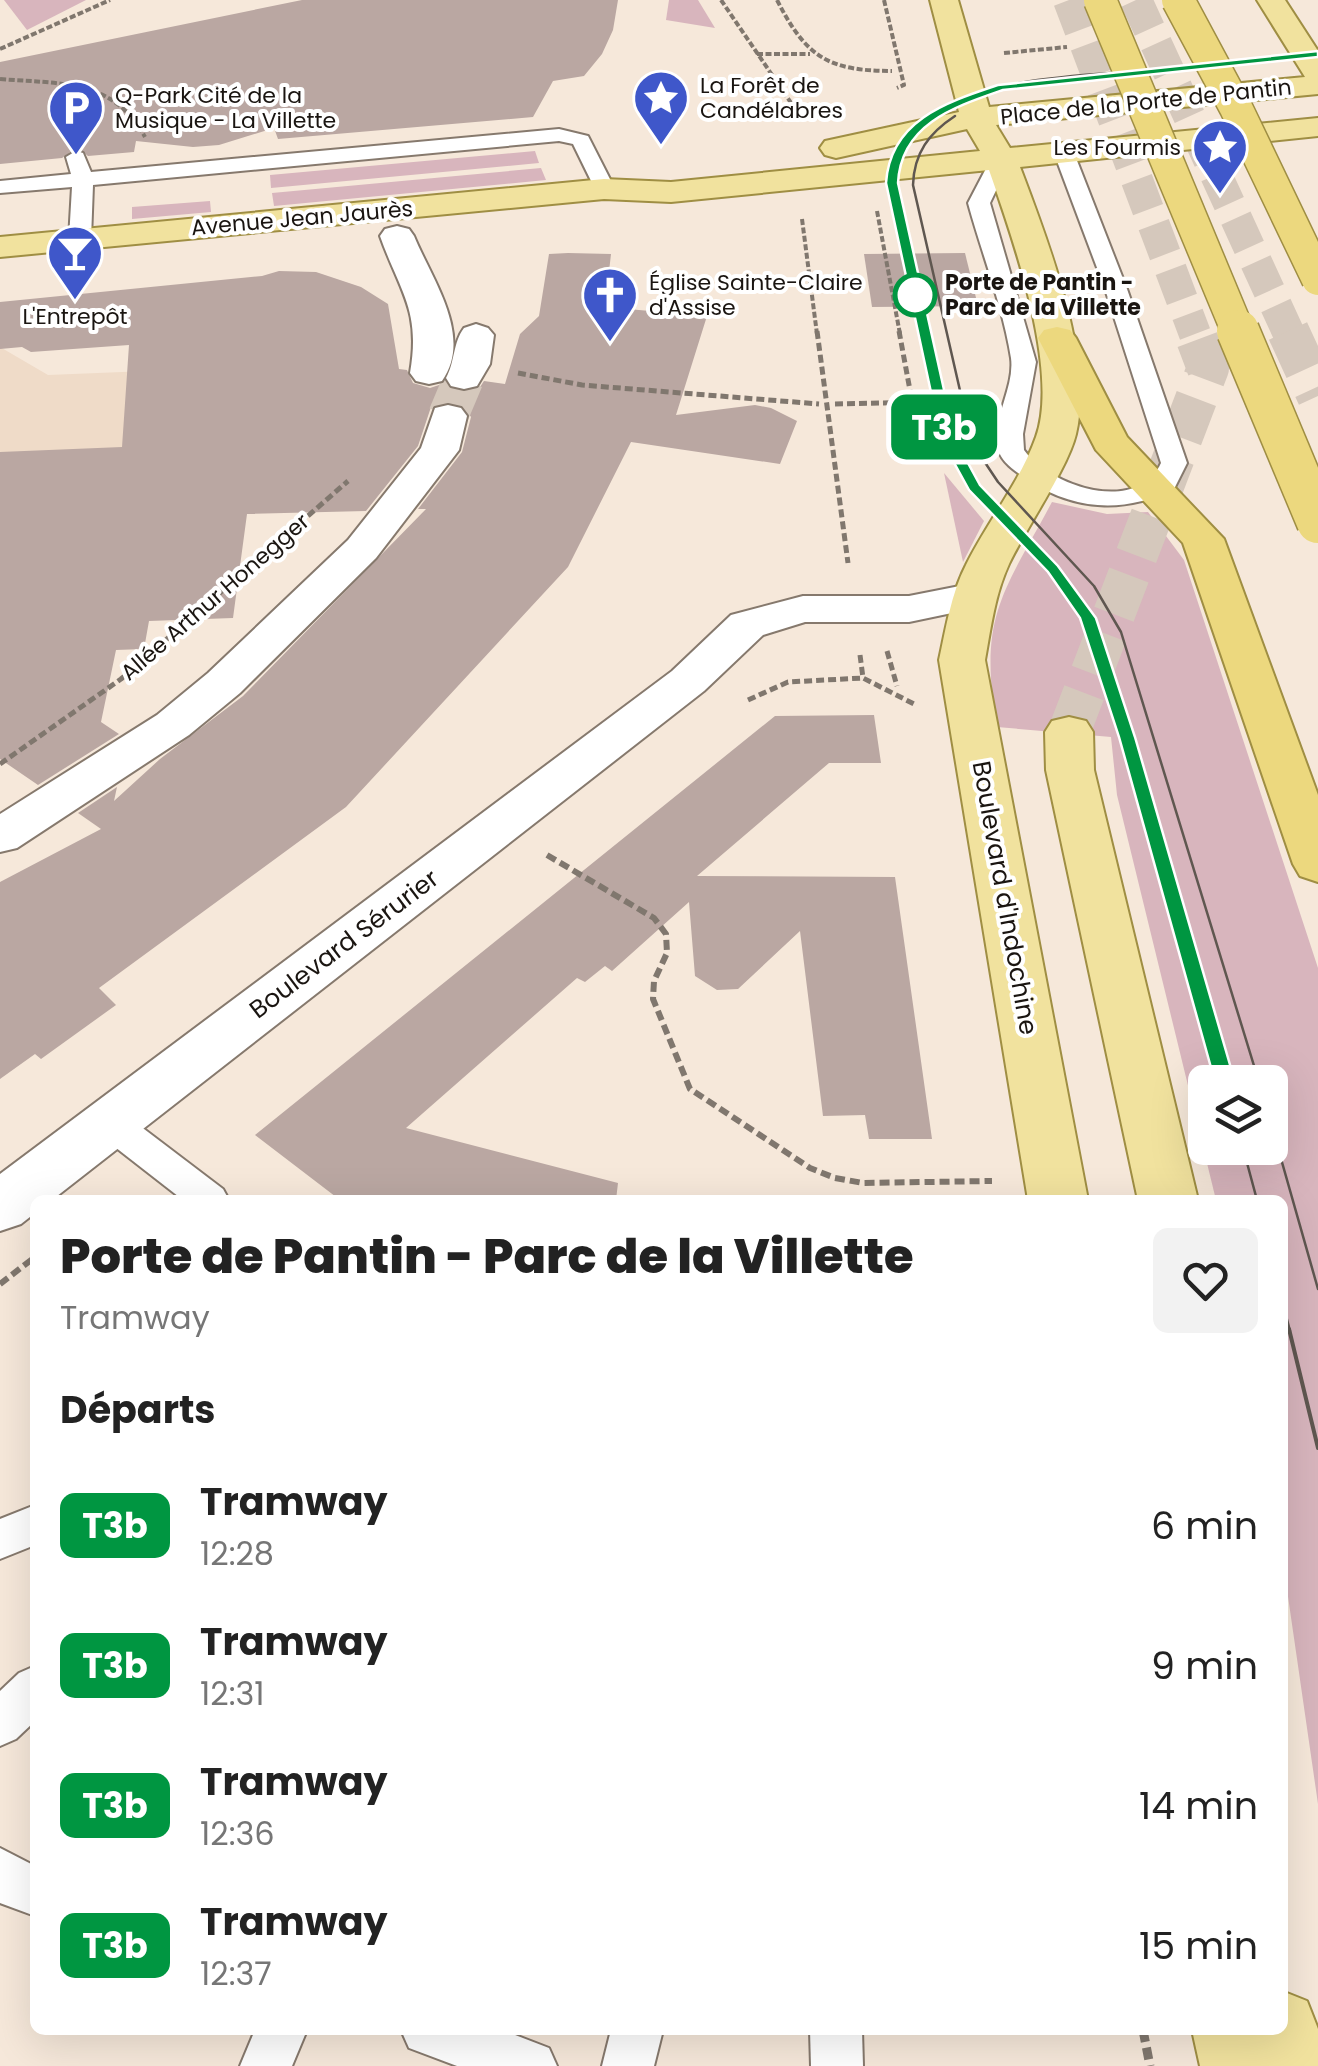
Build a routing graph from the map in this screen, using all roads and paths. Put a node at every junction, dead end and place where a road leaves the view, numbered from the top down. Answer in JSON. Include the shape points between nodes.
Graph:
{"nodes":[{"id":1,"x":110,"y":0,"type":"edge"},
{"id":2,"x":722,"y":0,"type":"edge"},
{"id":3,"x":776,"y":0,"type":"edge"},
{"id":4,"x":884,"y":0,"type":"edge"},
{"id":5,"x":944,"y":0,"type":"edge"},
{"id":6,"x":1100,"y":0,"type":"edge"},
{"id":7,"x":1178,"y":0,"type":"edge"},
{"id":8,"x":1270,"y":0,"type":"edge"},
{"id":9,"x":0,"y":49,"type":"edge"},
{"id":10,"x":756,"y":54,"type":"junction"},
{"id":11,"x":812,"y":54,"type":"junction"},
{"id":12,"x":898,"y":60,"type":"dead end"},
{"id":13,"x":892,"y":71,"type":"dead end"},
{"id":14,"x":1318,"y":74,"type":"edge"},
{"id":15,"x":0,"y":79,"type":"edge"},
{"id":16,"x":1318,"y":85,"type":"edge"},
{"id":17,"x":943,"y":89,"type":"junction"},
{"id":18,"x":976,"y":118,"type":"junction"},
{"id":19,"x":802,"y":120,"type":"dead end"},
{"id":20,"x":1318,"y":127,"type":"edge"},
{"id":21,"x":856,"y":143,"type":"junction"},
{"id":22,"x":149,"y":148,"type":"dead end"},
{"id":23,"x":1064,"y":153,"type":"junction"},
{"id":24,"x":76,"y":157,"type":"dead end"},
{"id":25,"x":1001,"y":159,"type":"junction"},
{"id":26,"x":83,"y":180,"type":"junction"},
{"id":27,"x":0,"y":187,"type":"edge"},
{"id":28,"x":604,"y":189,"type":"junction"},
{"id":29,"x":876,"y":206,"type":"dead end"},
{"id":30,"x":801,"y":214,"type":"dead end"},
{"id":31,"x":397,"y":236,"type":"dead end"},
{"id":32,"x":80,"y":240,"type":"junction"},
{"id":33,"x":0,"y":247,"type":"edge"},
{"id":34,"x":1318,"y":279,"type":"tunnel mouth"},
{"id":35,"x":1056,"y":338,"type":"junction"},
{"id":36,"x":460,"y":363,"type":"joint"},
{"id":37,"x":972,"y":401,"type":"dead end"},
{"id":38,"x":912,"y":402,"type":"junction"},
{"id":39,"x":819,"y":404,"type":"dead end"},
{"id":40,"x":836,"y":404,"type":"dead end"},
{"id":41,"x":434,"y":425,"type":"joint"},
{"id":42,"x":1038,"y":475,"type":"junction"},
{"id":43,"x":1155,"y":489,"type":"junction"},
{"id":44,"x":1318,"y":522,"type":"edge"},
{"id":45,"x":848,"y":565,"type":"dead end"},
{"id":46,"x":975,"y":596,"type":"junction"},
{"id":47,"x":886,"y":650,"type":"dead end"},
{"id":48,"x":962,"y":660,"type":"junction"},
{"id":49,"x":863,"y":678,"type":"dead end"},
{"id":50,"x":783,"y":680,"type":"dead end"},
{"id":51,"x":688,"y":681,"type":"junction"},
{"id":52,"x":897,"y":686,"type":"dead end"},
{"id":53,"x":1068,"y":732,"type":"tunnel mouth"},
{"id":54,"x":0,"y":764,"type":"edge"},
{"id":55,"x":499,"y":826,"type":"junction"},
{"id":56,"x":0,"y":836,"type":"edge"},
{"id":57,"x":1318,"y":864,"type":"edge"},
{"id":58,"x":110,"y":1123,"type":"junction"},
{"id":59,"x":1004,"y":1182,"type":"dead end"},
{"id":60,"x":204,"y":1195,"type":"edge"},
{"id":61,"x":1057,"y":1195,"type":"edge"},
{"id":62,"x":1167,"y":1195,"type":"edge"},
{"id":63,"x":0,"y":1207,"type":"edge"},
{"id":64,"x":30,"y":1261,"type":"edge"},
{"id":65,"x":0,"y":1284,"type":"edge"},
{"id":66,"x":30,"y":1527,"type":"edge"},
{"id":67,"x":0,"y":1540,"type":"edge"},
{"id":68,"x":30,"y":1694,"type":"edge"},
{"id":69,"x":0,"y":1723,"type":"edge"},
{"id":70,"x":0,"y":1872,"type":"edge"},
{"id":71,"x":30,"y":1889,"type":"edge"},
{"id":72,"x":279,"y":2035,"type":"edge"},
{"id":73,"x":441,"y":2035,"type":"edge"},
{"id":74,"x":636,"y":2035,"type":"edge"},
{"id":75,"x":836,"y":2035,"type":"edge"},
{"id":76,"x":1144,"y":2035,"type":"edge"},
{"id":77,"x":1233,"y":2035,"type":"edge"},
{"id":78,"x":1278,"y":2035,"type":"edge"},
{"id":79,"x":266,"y":2066,"type":"edge"},
{"id":80,"x":531,"y":2066,"type":"edge"},
{"id":81,"x":628,"y":2066,"type":"edge"},
{"id":82,"x":837,"y":2066,"type":"edge"},
{"id":83,"x":1150,"y":2066,"type":"edge"},
{"id":84,"x":1240,"y":2066,"type":"edge"},
{"id":85,"x":1280,"y":2066,"type":"edge"}],
"edges":[{"from":1,"to":9,"type":"path"},
{"from":2,"to":10,"type":"path"},
{"from":3,"to":11,"type":"path","via":[[795,38]]},
{"from":4,"to":12,"type":"path"},
{"from":5,"to":17,"type":"main road"},
{"from":6,"to":44,"type":"highway","bridge":true},
{"from":7,"to":34,"type":"highway","bridge":true},
{"from":8,"to":14,"type":"main road","name":"Place de la Porte de Pantin"},
{"from":10,"to":11,"type":"path"},
{"from":10,"to":19,"type":"path"},
{"from":11,"to":13,"type":"path","via":[[854,72]]},
{"from":15,"to":22,"type":"path","via":[[108,92],[137,116]]},
{"from":16,"to":18,"type":"main road","name":"Place de la Porte de Pantin"},
{"from":17,"to":18,"type":"main road"},
{"from":17,"to":21,"type":"main road"},
{"from":18,"to":21,"type":"main road","name":"Place de la Porte de Pantin"},
{"from":18,"to":25,"type":"main road"},
{"from":20,"to":23,"type":"main road","name":"Place de la Porte de Pantin"},
{"from":21,"to":28,"type":"main road","name":"Avenue Jean Jaurès"},
{"from":23,"to":25,"type":"main road","name":"Place de la Porte de Pantin"},
{"from":23,"to":43,"type":"lane","via":[[1174,463]]},
{"from":24,"to":26,"type":"lane"},
{"from":25,"to":28,"type":"main road","name":"Avenue Jean Jaurès","via":[[670,192]]},
{"from":25,"to":35,"type":"main road"},
{"from":25,"to":42,"type":"lane","via":[[979,203],[1024,362],[1011,451]]},
{"from":26,"to":27,"type":"lane"},
{"from":26,"to":28,"type":"lane","via":[[559,136],[581,140]]},
{"from":26,"to":32,"type":"lane"},
{"from":28,"to":32,"type":"main road","name":"Avenue Jean Jaurès"},
{"from":29,"to":38,"type":"path"},
{"from":30,"to":45,"type":"path"},
{"from":31,"to":36,"type":"street","via":[[426,291],[437,340]]},
{"from":32,"to":33,"type":"main road","name":"Avenue Jean Jaurès"},
{"from":35,"to":42,"type":"main road","via":[[1060,420]]},
{"from":35,"to":43,"type":"highway","via":[[1110,442]]},
{"from":36,"to":39,"type":"path","via":[[582,385]]},
{"from":37,"to":38,"type":"path"},
{"from":38,"to":40,"type":"path"},
{"from":41,"to":54,"type":"path","name":"Allée Arthur Honegger","via":[[371,462],[121,679]]},
{"from":41,"to":56,"type":"street","via":[[362,549],[224,683],[172,725]]},
{"from":42,"to":43,"type":"lane","via":[[1090,498]]},
{"from":42,"to":46,"type":"main road","via":[[1007,523]]},
{"from":43,"to":57,"type":"highway","via":[[1203,539]]},
{"from":46,"to":48,"type":"main road","name":"Boulevard d'Indochine"},
{"from":46,"to":51,"type":"street","name":"Boulevard Sérurier","via":[[908,609],[803,609],[746,625]]},
{"from":47,"to":52,"type":"path"},
{"from":48,"to":51,"type":"street","name":"Boulevard Sérurier","via":[[910,643],[806,645]]},
{"from":48,"to":61,"type":"main road","name":"Boulevard d'Indochine"},
{"from":49,"to":50,"type":"path"},
{"from":51,"to":55,"type":"street","name":"Boulevard Sérurier"},
{"from":53,"to":62,"type":"main road","via":[[1070,770]]},
{"from":55,"to":58,"type":"street","name":"Boulevard Sérurier"},
{"from":55,"to":59,"type":"path","via":[[654,918],[666,934],[653,999],[690,1089],[835,1178]]},
{"from":58,"to":60,"type":"lane"},
{"from":58,"to":63,"type":"street","name":"Boulevard Sérurier"},
{"from":64,"to":65,"type":"path"},
{"from":66,"to":67,"type":"lane"},
{"from":68,"to":69,"type":"lane"},
{"from":70,"to":71,"type":"lane"},
{"from":72,"to":79,"type":"lane"},
{"from":73,"to":80,"type":"lane"},
{"from":74,"to":81,"type":"lane"},
{"from":75,"to":82,"type":"lane"},
{"from":76,"to":83,"type":"path"},
{"from":77,"to":84,"type":"main road"},
{"from":78,"to":85,"type":"main road"}]}
